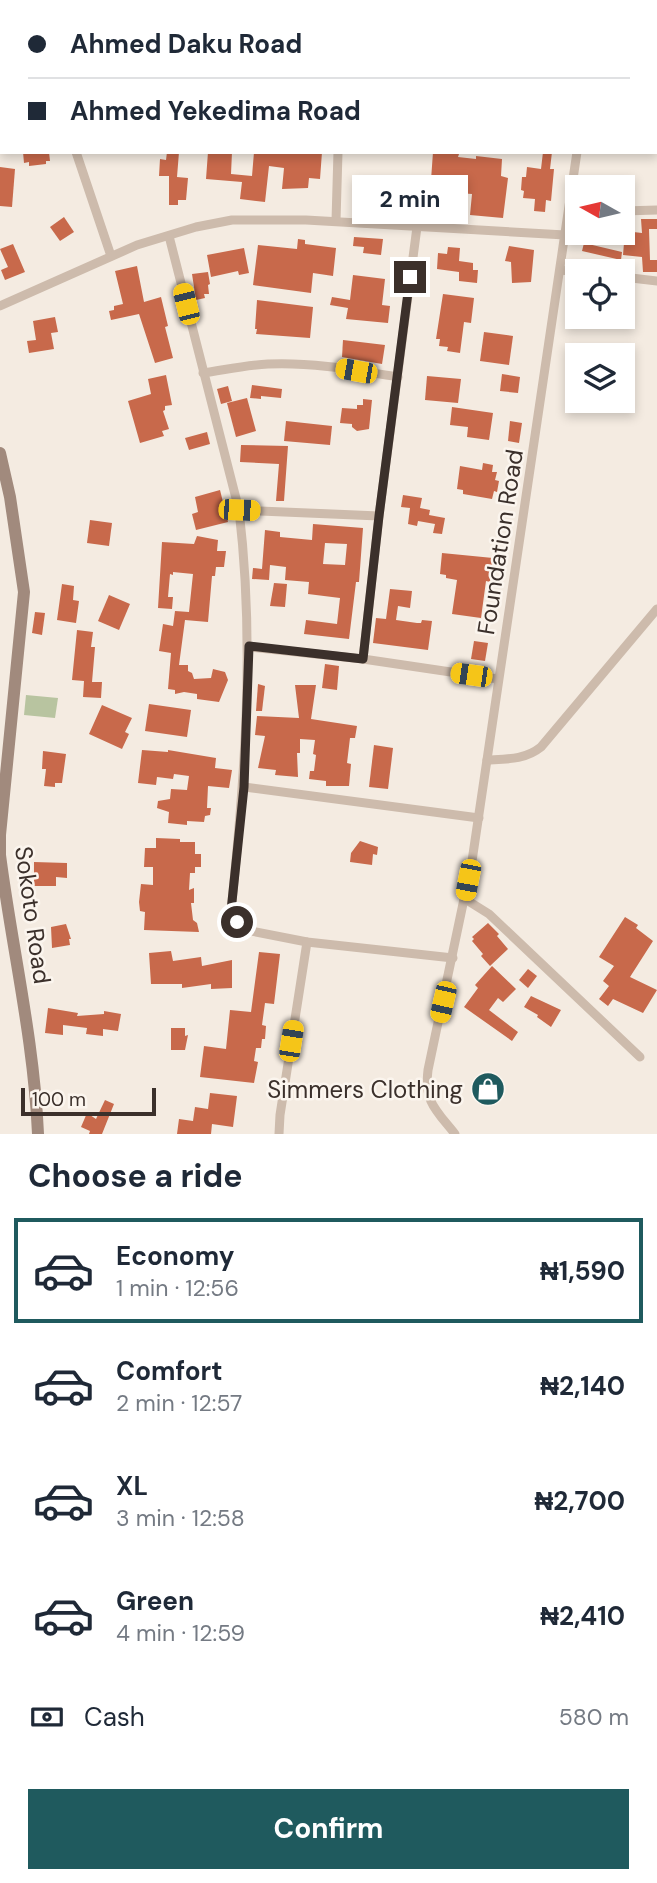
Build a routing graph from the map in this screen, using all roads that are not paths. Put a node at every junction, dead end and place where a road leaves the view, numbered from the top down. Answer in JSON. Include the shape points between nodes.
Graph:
{"nodes":[{"id":1,"x":77,"y":154,"type":"edge"},
{"id":2,"x":338,"y":154,"type":"edge"},
{"id":3,"x":577,"y":154,"type":"edge"},
{"id":4,"x":576,"y":175,"type":"edge"},
{"id":5,"x":657,"y":210,"type":"edge"},
{"id":6,"x":635,"y":211,"type":"edge"},
{"id":7,"x":336,"y":221,"type":"junction"},
{"id":8,"x":417,"y":227,"type":"junction"},
{"id":9,"x":565,"y":234,"type":"joint"},
{"id":10,"x":169,"y":236,"type":"junction"},
{"id":11,"x":111,"y":256,"type":"junction"},
{"id":12,"x":561,"y":270,"type":"junction"},
{"id":13,"x":565,"y":270,"type":"edge"},
{"id":14,"x":635,"y":278,"type":"edge"},
{"id":15,"x":657,"y":281,"type":"edge"},
{"id":16,"x":0,"y":306,"type":"edge"},
{"id":17,"x":203,"y":373,"type":"junction"},
{"id":18,"x":397,"y":377,"type":"junction"},
{"id":19,"x":0,"y":453,"type":"edge"},
{"id":20,"x":239,"y":510,"type":"junction"},
{"id":21,"x":379,"y":516,"type":"junction"},
{"id":22,"x":657,"y":609,"type":"edge"},
{"id":23,"x":249,"y":646,"type":"junction"},
{"id":24,"x":363,"y":659,"type":"junction"},
{"id":25,"x":498,"y":679,"type":"junction"},
{"id":26,"x":487,"y":760,"type":"junction"},
{"id":27,"x":244,"y":787,"type":"junction"},
{"id":28,"x":479,"y":818,"type":"junction"},
{"id":29,"x":464,"y":899,"type":"junction"},
{"id":30,"x":307,"y":942,"type":"junction"},
{"id":31,"x":453,"y":958,"type":"junction"},
{"id":32,"x":640,"y":1057,"type":"dead end"},
{"id":33,"x":38,"y":1134,"type":"edge"},
{"id":34,"x":279,"y":1134,"type":"edge"},
{"id":35,"x":455,"y":1134,"type":"edge"}],
"edges":[{"from":1,"to":11,"type":"street"},
{"from":2,"to":7,"type":"street"},
{"from":3,"to":4,"type":"street","name":"Foundation Road"},
{"from":5,"to":6,"type":"street"},
{"from":7,"to":8,"type":"street"},
{"from":7,"to":10,"type":"street","via":[[232,220]]},
{"from":8,"to":9,"type":"street"},
{"from":8,"to":18,"type":"street"},
{"from":9,"to":12,"type":"street","name":"Foundation Road"},
{"from":10,"to":11,"type":"street"},
{"from":10,"to":17,"type":"street"},
{"from":11,"to":16,"type":"street"},
{"from":12,"to":13,"type":"street"},
{"from":12,"to":25,"type":"street","name":"Foundation Road"},
{"from":14,"to":15,"type":"street"},
{"from":17,"to":18,"type":"street","via":[[266,364],[336,367]]},
{"from":17,"to":20,"type":"street"},
{"from":18,"to":21,"type":"street"},
{"from":19,"to":33,"type":"street","name":"Sokoto Road","via":[[24,592],[0,855],[31,1042]]},
{"from":20,"to":21,"type":"street"},
{"from":20,"to":23,"type":"street"},
{"from":21,"to":24,"type":"street"},
{"from":22,"to":26,"type":"street","via":[[541,747],[512,759]]},
{"from":23,"to":24,"type":"street"},
{"from":23,"to":27,"type":"street"},
{"from":24,"to":25,"type":"street"},
{"from":25,"to":26,"type":"street","name":"Foundation Road"},
{"from":26,"to":28,"type":"street","name":"Foundation Road"},
{"from":27,"to":28,"type":"street"},
{"from":27,"to":30,"type":"street","via":[[231,911],[246,930]]},
{"from":28,"to":29,"type":"street","name":"Foundation Road"},
{"from":29,"to":31,"type":"street","name":"Foundation Road"},
{"from":29,"to":32,"type":"street","via":[[489,914]]},
{"from":30,"to":31,"type":"street"},
{"from":30,"to":34,"type":"street"},
{"from":31,"to":35,"type":"street","name":"Foundation Road","via":[[426,1085],[433,1106]]}]}
